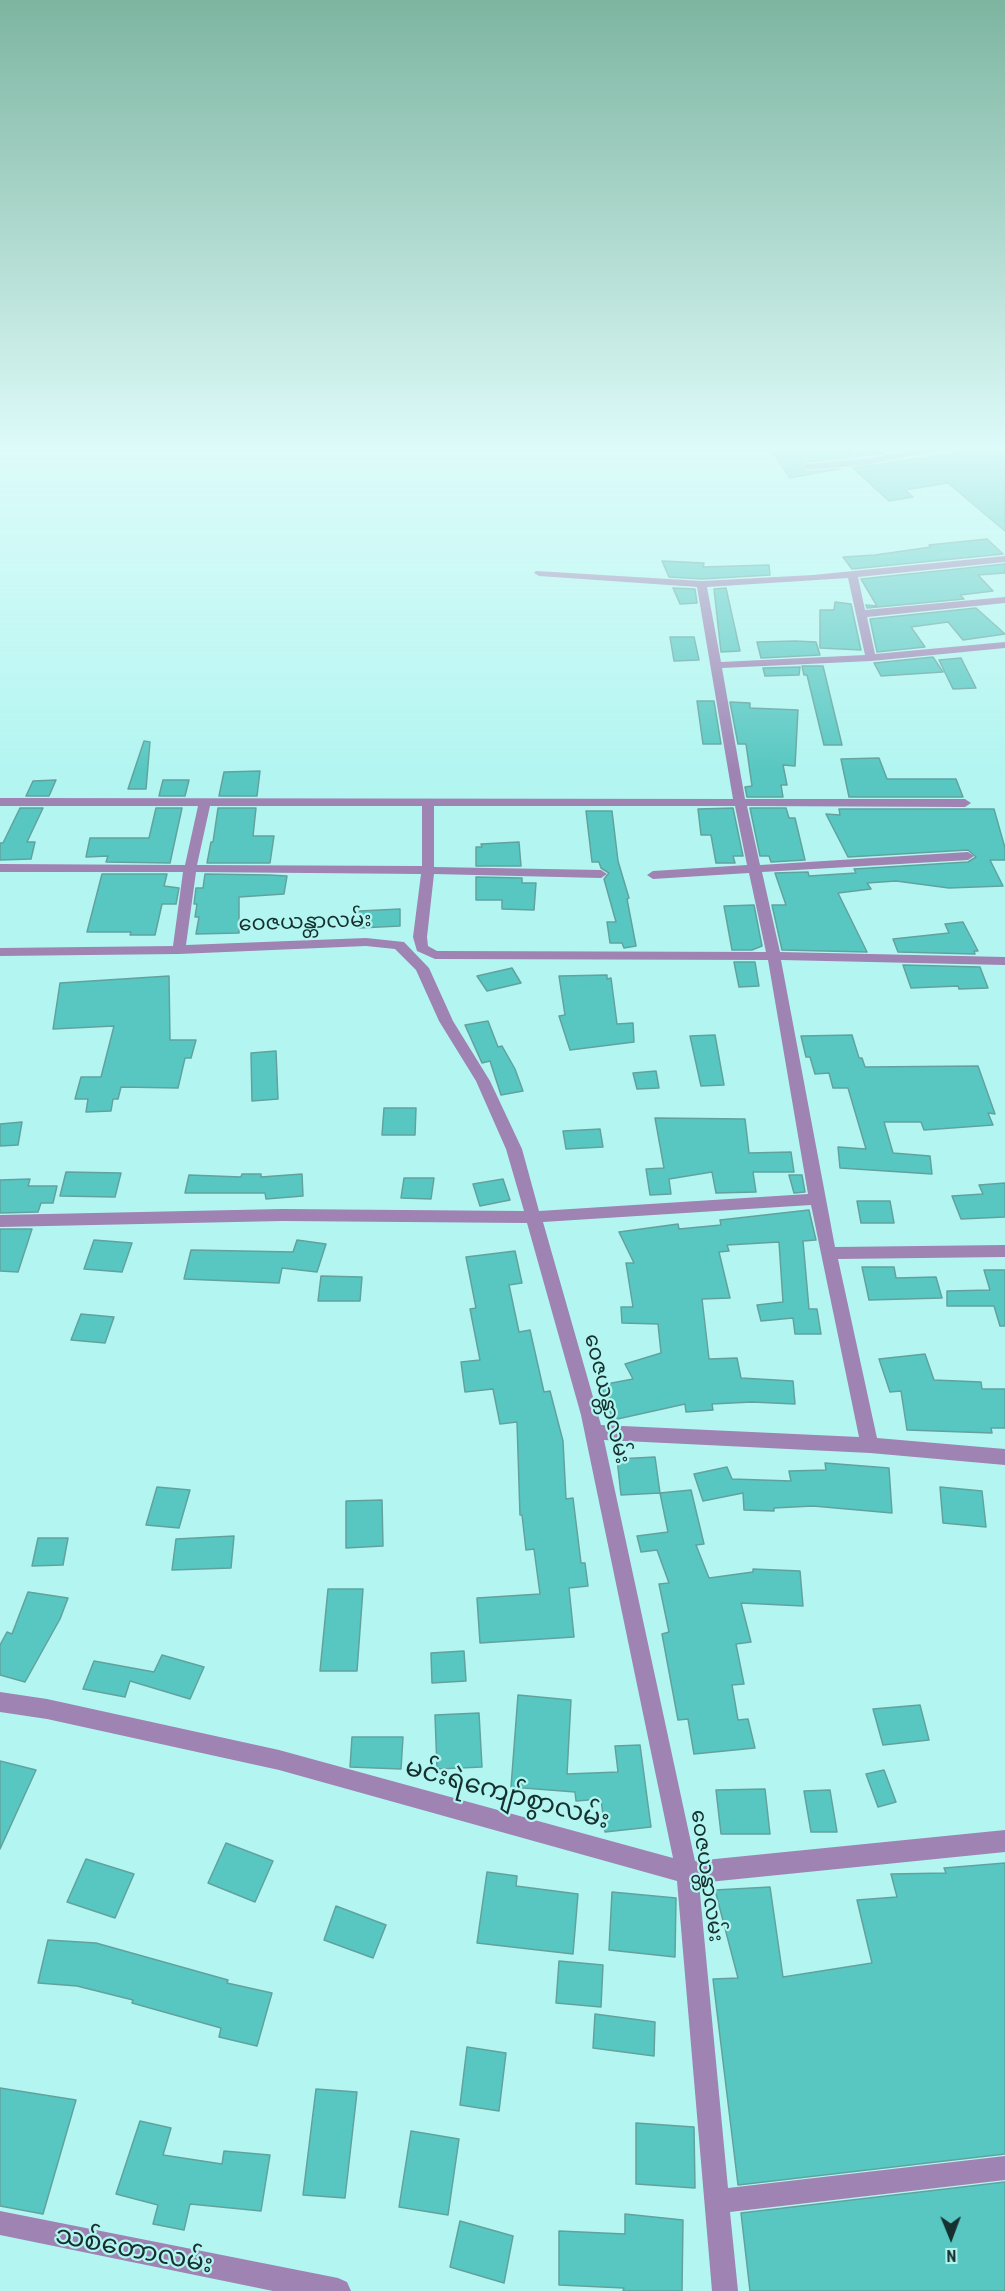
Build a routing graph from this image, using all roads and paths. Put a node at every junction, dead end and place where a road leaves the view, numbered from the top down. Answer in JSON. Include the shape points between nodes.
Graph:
{"nodes":[{"id":1,"x":1005,"y":559,"type":"edge"},
{"id":2,"x":538,"y":573,"type":"dead end"},
{"id":3,"x":852,"y":574,"type":"junction"},
{"id":4,"x":702,"y":584,"type":"junction"},
{"id":5,"x":1005,"y":600,"type":"edge"},
{"id":6,"x":861,"y":614,"type":"junction"},
{"id":7,"x":1005,"y":645,"type":"edge"},
{"id":8,"x":871,"y":658,"type":"junction"},
{"id":9,"x":715,"y":665,"type":"junction"},
{"id":10,"x":206,"y":801,"type":"junction"},
{"id":11,"x":428,"y":801,"type":"junction"},
{"id":12,"x":0,"y":802,"type":"edge"},
{"id":13,"x":964,"y":803,"type":"dead end"},
{"id":14,"x":740,"y":804,"type":"junction"},
{"id":15,"x":968,"y":856,"type":"dead end"},
{"id":16,"x":0,"y":868,"type":"edge"},
{"id":17,"x":190,"y":869,"type":"junction"},
{"id":18,"x":428,"y":869,"type":"junction"},
{"id":19,"x":755,"y":869,"type":"junction"},
{"id":20,"x":601,"y":873,"type":"dead end"},
{"id":21,"x":653,"y":875,"type":"dead end"},
{"id":22,"x":179,"y":950,"type":"junction"},
{"id":23,"x":0,"y":952,"type":"edge"},
{"id":24,"x":774,"y":956,"type":"junction"},
{"id":25,"x":1005,"y":961,"type":"edge"},
{"id":26,"x":817,"y":1199,"type":"junction"},
{"id":27,"x":532,"y":1217,"type":"junction"},
{"id":28,"x":0,"y":1221,"type":"edge"},
{"id":29,"x":1005,"y":1251,"type":"edge"},
{"id":30,"x":828,"y":1253,"type":"junction"},
{"id":31,"x":593,"y":1432,"type":"junction"},
{"id":32,"x":870,"y":1445,"type":"junction"},
{"id":33,"x":1005,"y":1456,"type":"edge"},
{"id":34,"x":0,"y":1702,"type":"edge"},
{"id":35,"x":1005,"y":1841,"type":"edge"},
{"id":36,"x":687,"y":1873,"type":"junction"},
{"id":37,"x":1005,"y":2168,"type":"edge"},
{"id":38,"x":717,"y":2201,"type":"junction"},
{"id":39,"x":0,"y":2223,"type":"edge"},
{"id":40,"x":338,"y":2291,"type":"edge"},
{"id":41,"x":725,"y":2291,"type":"edge"}],
"edges":[{"from":1,"to":3,"type":"street"},
{"from":2,"to":4,"type":"street"},
{"from":3,"to":4,"type":"street"},
{"from":3,"to":6,"type":"street"},
{"from":4,"to":9,"type":"street"},
{"from":5,"to":6,"type":"street"},
{"from":6,"to":8,"type":"street"},
{"from":7,"to":8,"type":"street"},
{"from":8,"to":9,"type":"street"},
{"from":9,"to":14,"type":"street"},
{"from":10,"to":11,"type":"street"},
{"from":10,"to":12,"type":"street"},
{"from":10,"to":17,"type":"street"},
{"from":11,"to":14,"type":"street"},
{"from":11,"to":18,"type":"street"},
{"from":13,"to":14,"type":"street"},
{"from":14,"to":19,"type":"street"},
{"from":15,"to":19,"type":"street"},
{"from":16,"to":17,"type":"street"},
{"from":17,"to":18,"type":"street"},
{"from":17,"to":22,"type":"street"},
{"from":18,"to":20,"type":"street"},
{"from":18,"to":24,"type":"street","via":[[420,937],[422,948],[435,955]]},
{"from":19,"to":21,"type":"street"},
{"from":19,"to":24,"type":"street"},
{"from":22,"to":23,"type":"street","name":"ဝေဇယန္တာလမ်း"},
{"from":22,"to":27,"type":"street","name":"ဝေဇယန္တာလမ်း","via":[[366,942],[399,945],[422,968],[446,1021],[483,1081],[514,1149]]},
{"from":24,"to":25,"type":"street"},
{"from":24,"to":26,"type":"street"},
{"from":26,"to":27,"type":"street"},
{"from":26,"to":30,"type":"street"},
{"from":27,"to":28,"type":"street","via":[[282,1215]]},
{"from":27,"to":31,"type":"street","name":"ဝေဇယန္တာလမ်း"},
{"from":29,"to":30,"type":"street"},
{"from":30,"to":32,"type":"street"},
{"from":31,"to":32,"type":"street"},
{"from":31,"to":36,"type":"street","name":"ဝေဇယန္တာလမ်း"},
{"from":32,"to":33,"type":"street"},
{"from":34,"to":36,"type":"street","name":"မင်းရဲကျော်စွာလမ်း","via":[[279,1760]]},
{"from":35,"to":36,"type":"street","name":"မင်းရဲကျော်စွာလမ်း"},
{"from":36,"to":38,"type":"street","name":"ဝေဇယန္တာလမ်း"},
{"from":37,"to":38,"type":"street"},
{"from":38,"to":41,"type":"street","name":"ဝေဇယန္တာလမ်း"},
{"from":39,"to":40,"type":"street","name":"သစ်တောလမ်း"}]}
